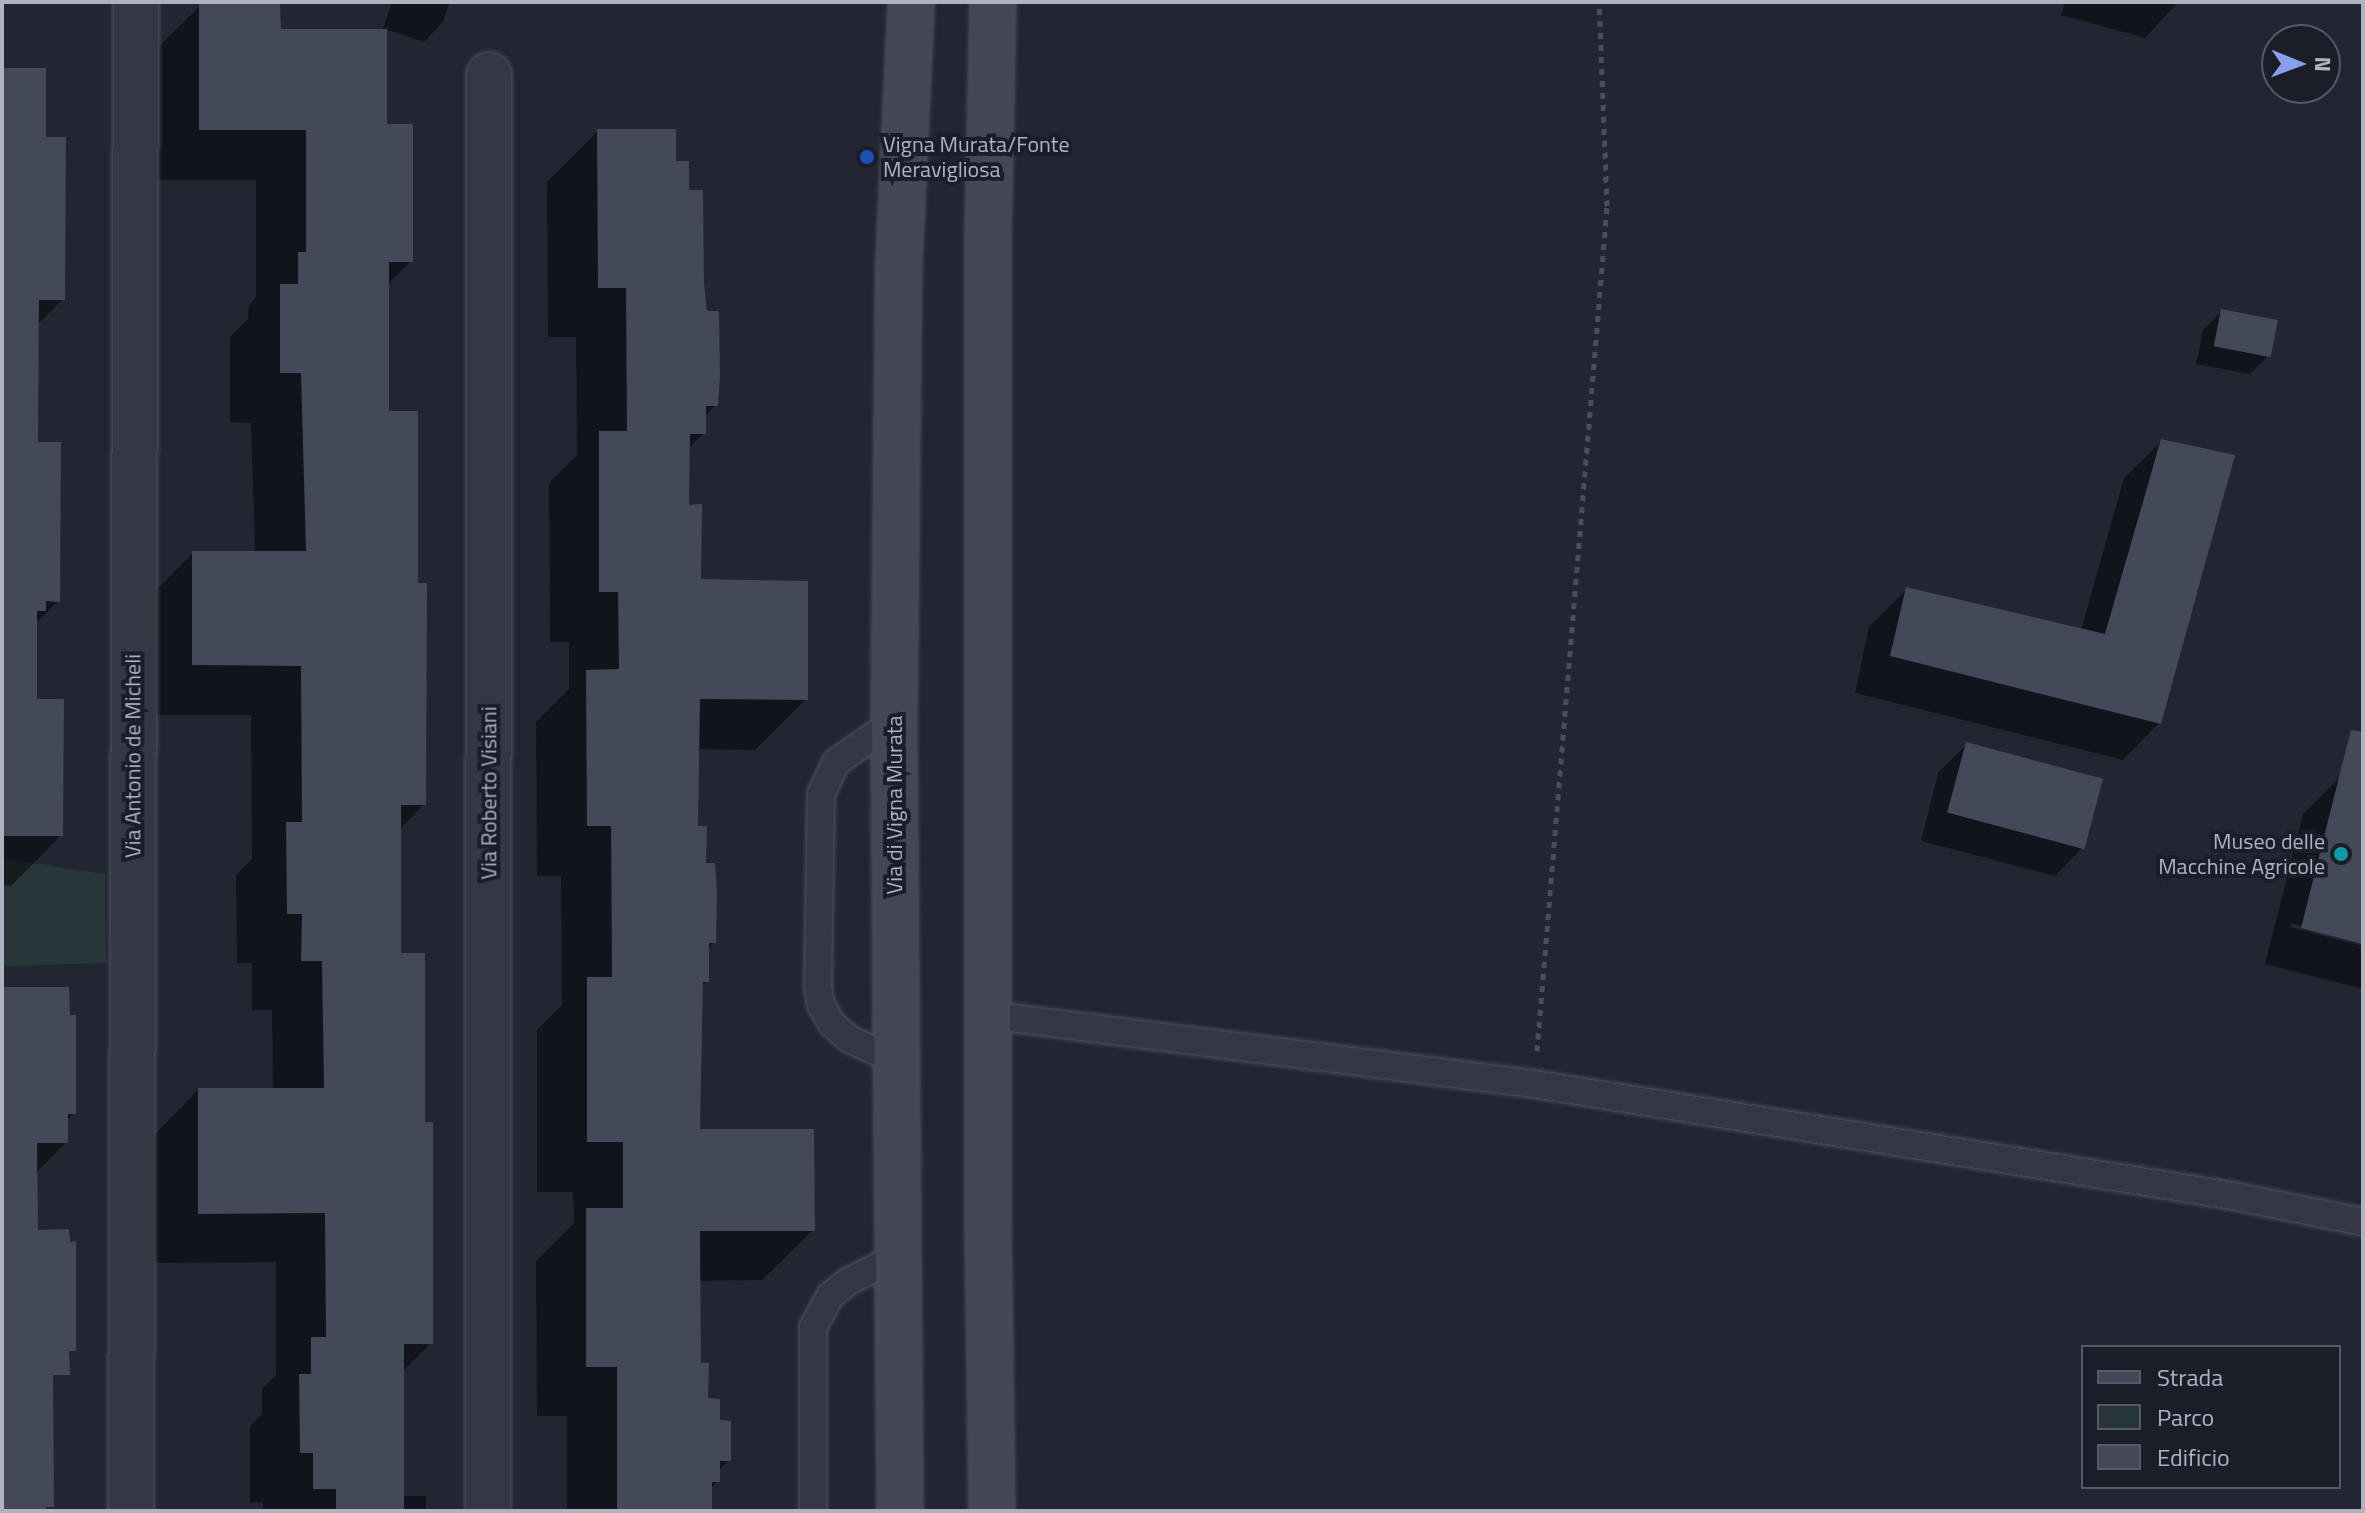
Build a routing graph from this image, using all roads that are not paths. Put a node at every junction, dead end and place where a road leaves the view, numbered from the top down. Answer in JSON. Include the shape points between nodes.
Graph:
{"nodes":[{"id":1,"x":136,"y":2,"type":"edge"},
{"id":2,"x":898,"y":2,"type":"edge"},
{"id":3,"x":911,"y":2,"type":"edge"},
{"id":4,"x":993,"y":2,"type":"edge"},
{"id":5,"x":1013,"y":2,"type":"edge"},
{"id":6,"x":489,"y":75,"type":"dead end"},
{"id":7,"x":904,"y":99,"type":"junction"},
{"id":8,"x":989,"y":129,"type":"junction"},
{"id":9,"x":894,"y":722,"type":"junction"},
{"id":10,"x":988,"y":1015,"type":"junction"},
{"id":11,"x":895,"y":1060,"type":"junction"},
{"id":12,"x":2363,"y":1222,"type":"edge"},
{"id":13,"x":897,"y":1257,"type":"junction"},
{"id":14,"x":131,"y":1511,"type":"edge"},
{"id":15,"x":488,"y":1511,"type":"edge"},
{"id":16,"x":813,"y":1511,"type":"edge"},
{"id":17,"x":900,"y":1511,"type":"edge"},
{"id":18,"x":992,"y":1511,"type":"edge"}],
"edges":[{"from":1,"to":14,"type":"street","name":"Via Antonio de Micheli"},
{"from":2,"to":7,"type":"street","name":"Via di Vigna Murata"},
{"from":3,"to":7,"type":"main road","name":"Via di Vigna Murata"},
{"from":4,"to":8,"type":"main road"},
{"from":5,"to":8,"type":"street"},
{"from":6,"to":15,"type":"street","name":"Via Roberto Visiani"},
{"from":7,"to":9,"type":"main road","name":"Via di Vigna Murata"},
{"from":8,"to":10,"type":"main road"},
{"from":9,"to":11,"type":"main road","name":"Via di Vigna Murata"},
{"from":9,"to":11,"type":"lane","via":[[836,762],[821,794],[818,987],[832,1024],[849,1039]]},
{"from":10,"to":12,"type":"lane","via":[[1534,1084],[2233,1196]]},
{"from":10,"to":18,"type":"main road"},
{"from":11,"to":13,"type":"main road","name":"Via di Vigna Murata"},
{"from":13,"to":16,"type":"lane","via":[[831,1295],[813,1327]]},
{"from":13,"to":17,"type":"main road","name":"Via di Vigna Murata"}]}
